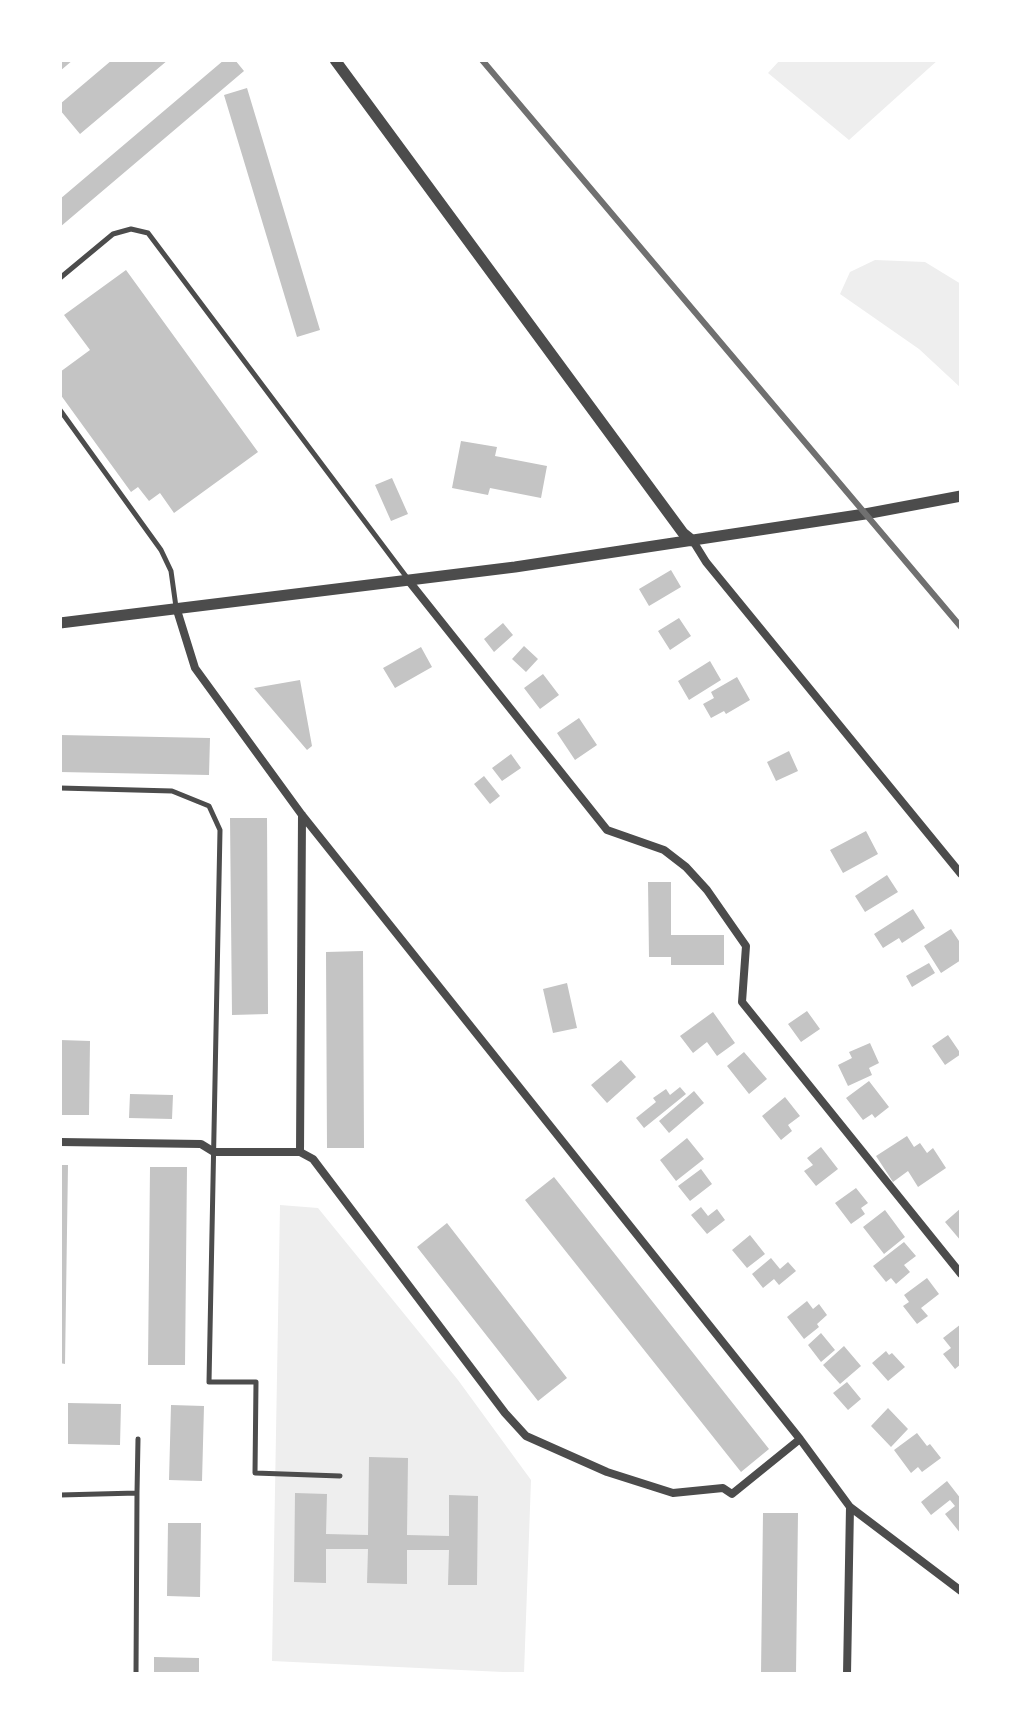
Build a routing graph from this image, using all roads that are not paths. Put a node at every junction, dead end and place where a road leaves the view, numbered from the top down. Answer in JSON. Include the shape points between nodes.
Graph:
{"nodes":[{"id":1,"x":335,"y":60,"type":"edge"},
{"id":2,"x":60,"y":278,"type":"edge"},
{"id":3,"x":60,"y":410,"type":"edge"},
{"id":4,"x":961,"y":496,"type":"edge"},
{"id":5,"x":693,"y":541,"type":"junction"},
{"id":6,"x":408,"y":580,"type":"junction"},
{"id":7,"x":176,"y":607,"type":"junction"},
{"id":8,"x":60,"y":623,"type":"edge"},
{"id":9,"x":60,"y":788,"type":"edge"},
{"id":10,"x":302,"y":815,"type":"junction"},
{"id":11,"x":961,"y":874,"type":"edge"},
{"id":12,"x":60,"y":1142,"type":"edge"},
{"id":13,"x":214,"y":1152,"type":"junction"},
{"id":14,"x":300,"y":1152,"type":"junction"},
{"id":15,"x":961,"y":1274,"type":"edge"},
{"id":16,"x":138,"y":1439,"type":"dead end"},
{"id":17,"x":800,"y":1439,"type":"junction"},
{"id":18,"x":340,"y":1476,"type":"dead end"},
{"id":19,"x":137,"y":1493,"type":"junction"},
{"id":20,"x":60,"y":1495,"type":"edge"},
{"id":21,"x":850,"y":1507,"type":"junction"},
{"id":22,"x":961,"y":1591,"type":"edge"},
{"id":23,"x":136,"y":1674,"type":"edge"},
{"id":24,"x":847,"y":1674,"type":"edge"}],
"edges":[{"from":1,"to":5,"type":"street"},
{"from":2,"to":6,"type":"lane","via":[[113,234],[131,229],[148,233]]},
{"from":3,"to":7,"type":"lane","via":[[161,550],[171,571]]},
{"from":4,"to":5,"type":"street"},
{"from":5,"to":6,"type":"street"},
{"from":5,"to":11,"type":"street"},
{"from":6,"to":7,"type":"street"},
{"from":6,"to":15,"type":"street","via":[[607,830],[664,850],[707,890],[746,946],[742,1002]]},
{"from":7,"to":8,"type":"street"},
{"from":7,"to":10,"type":"street","via":[[195,668]]},
{"from":9,"to":13,"type":"lane","via":[[172,791],[209,806],[220,830]]},
{"from":10,"to":14,"type":"street"},
{"from":10,"to":17,"type":"street"},
{"from":12,"to":13,"type":"street","via":[[201,1144]]},
{"from":13,"to":14,"type":"street"},
{"from":13,"to":18,"type":"lane","via":[[209,1382],[256,1382],[255,1473]]},
{"from":14,"to":17,"type":"street","via":[[313,1159],[526,1436],[607,1472],[673,1493],[723,1488],[732,1494]]},
{"from":16,"to":19,"type":"lane"},
{"from":17,"to":21,"type":"street"},
{"from":19,"to":20,"type":"lane"},
{"from":19,"to":23,"type":"lane"},
{"from":21,"to":22,"type":"street"},
{"from":21,"to":24,"type":"street"}]}
